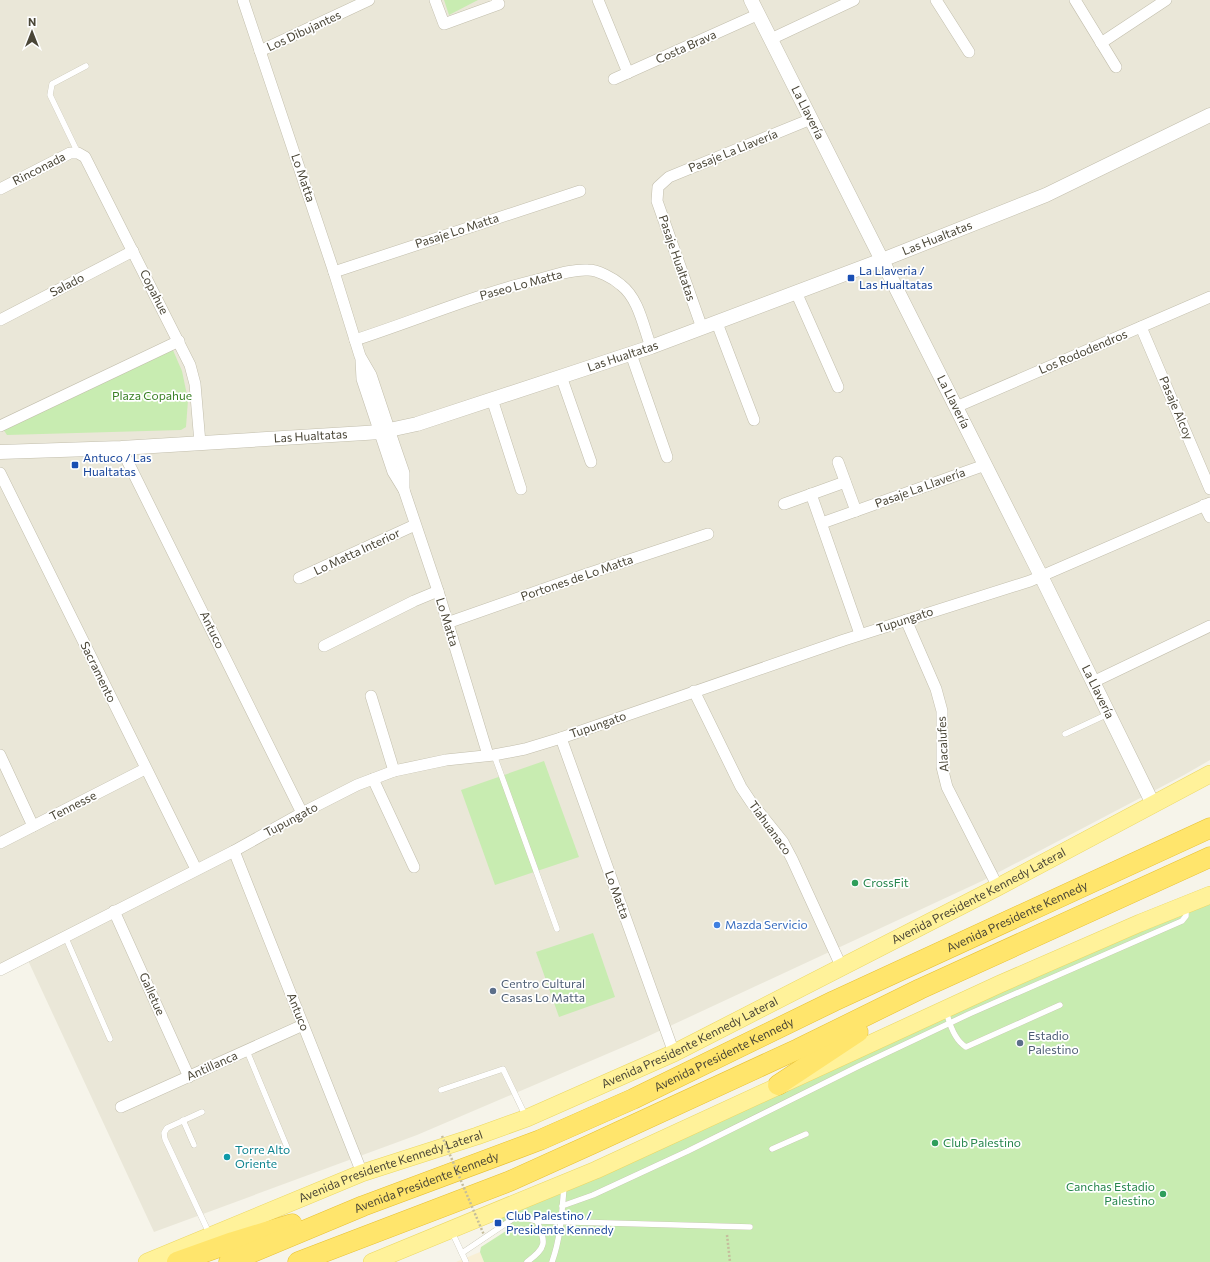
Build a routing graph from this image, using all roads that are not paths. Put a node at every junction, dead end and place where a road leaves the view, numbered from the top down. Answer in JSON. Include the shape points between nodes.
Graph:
{"nodes":[{"id":1,"x":242,"y":0,"type":"edge"},
{"id":2,"x":369,"y":0,"type":"edge"},
{"id":3,"x":435,"y":0,"type":"edge"},
{"id":4,"x":498,"y":0,"type":"edge"},
{"id":5,"x":598,"y":0,"type":"edge"},
{"id":6,"x":751,"y":0,"type":"edge"},
{"id":7,"x":854,"y":0,"type":"edge"},
{"id":8,"x":936,"y":0,"type":"edge"},
{"id":9,"x":1075,"y":0,"type":"edge"},
{"id":10,"x":1166,"y":0,"type":"edge"},
{"id":11,"x":758,"y":14,"type":"junction"},
{"id":12,"x":771,"y":39,"type":"junction"},
{"id":13,"x":1101,"y":43,"type":"junction"},
{"id":14,"x":260,"y":51,"type":"junction"},
{"id":15,"x":969,"y":52,"type":"dead end"},
{"id":16,"x":86,"y":66,"type":"dead end"},
{"id":17,"x":1116,"y":67,"type":"dead end"},
{"id":18,"x":628,"y":73,"type":"junction"},
{"id":19,"x":614,"y":79,"type":"dead end"},
{"id":20,"x":1210,"y":115,"type":"edge"},
{"id":21,"x":811,"y":119,"type":"junction"},
{"id":22,"x":78,"y":153,"type":"junction"},
{"id":23,"x":658,"y":188,"type":"joint"},
{"id":24,"x":0,"y":189,"type":"edge"},
{"id":25,"x":580,"y":191,"type":"dead end"},
{"id":26,"x":133,"y":251,"type":"junction"},
{"id":27,"x":882,"y":260,"type":"junction"},
{"id":28,"x":334,"y":272,"type":"junction"},
{"id":29,"x":796,"y":292,"type":"junction"},
{"id":30,"x":1210,"y":297,"type":"edge"},
{"id":31,"x":0,"y":320,"type":"edge"},
{"id":32,"x":717,"y":323,"type":"junction"},
{"id":33,"x":1141,"y":327,"type":"junction"},
{"id":34,"x":702,"y":328,"type":"junction"},
{"id":35,"x":355,"y":340,"type":"junction"},
{"id":36,"x":179,"y":341,"type":"junction"},
{"id":37,"x":650,"y":347,"type":"junction"},
{"id":38,"x":631,"y":354,"type":"junction"},
{"id":39,"x":561,"y":376,"type":"junction"},
{"id":40,"x":838,"y":387,"type":"dead end"},
{"id":41,"x":492,"y":399,"type":"junction"},
{"id":42,"x":956,"y":407,"type":"junction"},
{"id":43,"x":754,"y":420,"type":"dead end"},
{"id":44,"x":0,"y":426,"type":"edge"},
{"id":45,"x":384,"y":431,"type":"junction"},
{"id":46,"x":200,"y":443,"type":"junction"},
{"id":47,"x":121,"y":448,"type":"junction"},
{"id":48,"x":0,"y":452,"type":"edge"},
{"id":49,"x":667,"y":457,"type":"dead end"},
{"id":50,"x":591,"y":462,"type":"dead end"},
{"id":51,"x":838,"y":462,"type":"dead end"},
{"id":52,"x":985,"y":465,"type":"junction"},
{"id":53,"x":0,"y":473,"type":"edge"},
{"id":54,"x":845,"y":482,"type":"junction"},
{"id":55,"x":521,"y":489,"type":"dead end"},
{"id":56,"x":1210,"y":489,"type":"edge"},
{"id":57,"x":811,"y":494,"type":"junction"},
{"id":58,"x":784,"y":504,"type":"dead end"},
{"id":59,"x":1207,"y":504,"type":"edge"},
{"id":60,"x":856,"y":511,"type":"junction"},
{"id":61,"x":1210,"y":517,"type":"edge"},
{"id":62,"x":822,"y":523,"type":"junction"},
{"id":63,"x":415,"y":525,"type":"junction"},
{"id":64,"x":708,"y":534,"type":"dead end"},
{"id":65,"x":1041,"y":576,"type":"junction"},
{"id":66,"x":299,"y":578,"type":"dead end"},
{"id":67,"x":438,"y":592,"type":"junction"},
{"id":68,"x":906,"y":620,"type":"junction"},
{"id":69,"x":447,"y":623,"type":"junction"},
{"id":70,"x":1210,"y":626,"type":"edge"},
{"id":71,"x":860,"y":634,"type":"junction"},
{"id":72,"x":324,"y":646,"type":"dead end"},
{"id":73,"x":1093,"y":682,"type":"junction"},
{"id":74,"x":694,"y":691,"type":"junction"},
{"id":75,"x":371,"y":696,"type":"dead end"},
{"id":76,"x":1109,"y":714,"type":"junction"},
{"id":77,"x":1065,"y":734,"type":"dead end"},
{"id":78,"x":561,"y":738,"type":"junction"},
{"id":79,"x":0,"y":755,"type":"edge"},
{"id":80,"x":491,"y":755,"type":"junction"},
{"id":81,"x":145,"y":769,"type":"junction"},
{"id":82,"x":394,"y":771,"type":"junction"},
{"id":83,"x":1210,"y":774,"type":"edge"},
{"id":84,"x":373,"y":779,"type":"junction"},
{"id":85,"x":1153,"y":804,"type":"junction"},
{"id":86,"x":302,"y":813,"type":"junction"},
{"id":87,"x":1210,"y":814,"type":"edge"},
{"id":88,"x":33,"y":826,"type":"junction"},
{"id":89,"x":1210,"y":828,"type":"edge"},
{"id":90,"x":0,"y":843,"type":"edge"},
{"id":91,"x":1170,"y":847,"type":"junction"},
{"id":92,"x":234,"y":851,"type":"junction"},
{"id":93,"x":1210,"y":857,"type":"edge"},
{"id":94,"x":414,"y":866,"type":"dead end"},
{"id":95,"x":196,"y":870,"type":"junction"},
{"id":96,"x":998,"y":887,"type":"junction"},
{"id":97,"x":1210,"y":895,"type":"edge"},
{"id":98,"x":114,"y":911,"type":"junction"},
{"id":99,"x":557,"y":929,"type":"dead end"},
{"id":100,"x":65,"y":936,"type":"junction"},
{"id":101,"x":842,"y":968,"type":"junction"},
{"id":102,"x":0,"y":970,"type":"edge"},
{"id":103,"x":920,"y":990,"type":"junction"},
{"id":104,"x":1060,"y":1005,"type":"dead end"},
{"id":105,"x":948,"y":1016,"type":"junction"},
{"id":106,"x":303,"y":1026,"type":"junction"},
{"id":107,"x":110,"y":1039,"type":"dead end"},
{"id":108,"x":247,"y":1051,"type":"junction"},
{"id":109,"x":674,"y":1053,"type":"junction"},
{"id":110,"x":189,"y":1077,"type":"junction"},
{"id":111,"x":778,"y":1085,"type":"junction"},
{"id":112,"x":441,"y":1090,"type":"dead end"},
{"id":113,"x":121,"y":1107,"type":"dead end"},
{"id":114,"x":202,"y":1112,"type":"dead end"},
{"id":115,"x":527,"y":1118,"type":"junction"},
{"id":116,"x":184,"y":1120,"type":"junction"},
{"id":117,"x":806,"y":1134,"type":"dead end"},
{"id":118,"x":194,"y":1144,"type":"dead end"},
{"id":119,"x":287,"y":1147,"type":"dead end"},
{"id":120,"x":772,"y":1149,"type":"dead end"},
{"id":121,"x":362,"y":1173,"type":"junction"},
{"id":122,"x":564,"y":1184,"type":"junction"},
{"id":123,"x":363,"y":1206,"type":"junction"},
{"id":124,"x":562,"y":1206,"type":"junction"},
{"id":125,"x":499,"y":1210,"type":"junction"},
{"id":126,"x":517,"y":1216,"type":"junction"},
{"id":127,"x":537,"y":1221,"type":"junction"},
{"id":128,"x":561,"y":1221,"type":"junction"},
{"id":129,"x":750,"y":1227,"type":"dead end"},
{"id":130,"x":451,"y":1230,"type":"junction"},
{"id":131,"x":210,"y":1236,"type":"junction"},
{"id":132,"x":462,"y":1253,"type":"junction"},
{"id":133,"x":403,"y":1255,"type":"edge"},
{"id":134,"x":147,"y":1262,"type":"edge"},
{"id":135,"x":177,"y":1262,"type":"edge"},
{"id":136,"x":229,"y":1262,"type":"edge"},
{"id":137,"x":298,"y":1262,"type":"edge"},
{"id":138,"x":372,"y":1262,"type":"edge"},
{"id":139,"x":466,"y":1262,"type":"edge"},
{"id":140,"x":527,"y":1262,"type":"edge"},
{"id":141,"x":552,"y":1262,"type":"edge"}],
"edges":[{"from":1,"to":14,"type":"street","name":"Lo Matta"},
{"from":2,"to":14,"type":"street","name":"Los Dibujantes"},
{"from":3,"to":4,"type":"street","via":[[444,24],[499,4]]},
{"from":5,"to":18,"type":"street"},
{"from":6,"to":11,"type":"street","name":"La Llavería"},
{"from":7,"to":12,"type":"street"},
{"from":8,"to":15,"type":"street"},
{"from":9,"to":13,"type":"street"},
{"from":10,"to":13,"type":"street"},
{"from":11,"to":12,"type":"street","name":"La Llavería"},
{"from":11,"to":18,"type":"street","name":"Costa Brava"},
{"from":12,"to":21,"type":"street","name":"La Llavería"},
{"from":13,"to":17,"type":"street"},
{"from":14,"to":28,"type":"street","name":"Lo Matta"},
{"from":16,"to":22,"type":"lane","via":[[52,84],[50,95]]},
{"from":18,"to":19,"type":"street","name":"Costa Brava"},
{"from":20,"to":27,"type":"street","name":"Las Hualtatas","via":[[1052,192]]},
{"from":21,"to":23,"type":"street","name":"Pasaje La Llavería","via":[[669,177]]},
{"from":21,"to":27,"type":"street","name":"La Llavería"},
{"from":22,"to":24,"type":"street","name":"Rinconada","via":[[66,154]]},
{"from":22,"to":26,"type":"street","name":"Copahue","via":[[87,160]]},
{"from":23,"to":34,"type":"street","name":"Pasaje Hualtatas","via":[[657,201]]},
{"from":25,"to":28,"type":"street","name":"Pasaje Lo Matta"},
{"from":26,"to":31,"type":"street","name":"Salado"},
{"from":26,"to":36,"type":"street","name":"Copahue"},
{"from":27,"to":29,"type":"street","name":"Las Hualtatas"},
{"from":27,"to":42,"type":"street","name":"La Llavería"},
{"from":28,"to":35,"type":"street","name":"Lo Matta"},
{"from":29,"to":32,"type":"street","name":"Las Hualtatas"},
{"from":29,"to":40,"type":"street"},
{"from":30,"to":33,"type":"street","name":"Los Rododendros"},
{"from":32,"to":34,"type":"street","name":"Las Hualtatas"},
{"from":32,"to":43,"type":"street"},
{"from":33,"to":42,"type":"street","name":"Los Rododendros"},
{"from":33,"to":56,"type":"street","name":"Pasaje Alcoy"},
{"from":34,"to":37,"type":"street","name":"Las Hualtatas"},
{"from":35,"to":37,"type":"street","name":"Paseo Lo Matta","via":[[507,287],[563,273],[587,270],[596,271],[619,283],[633,298]]},
{"from":35,"to":45,"type":"street","name":"Lo Matta","via":[[360,356],[371,375]]},
{"from":36,"to":44,"type":"street"},
{"from":36,"to":46,"type":"street","name":"Copahue","via":[[195,384]]},
{"from":37,"to":38,"type":"street","name":"Las Hualtatas"},
{"from":38,"to":39,"type":"street","name":"Las Hualtatas"},
{"from":38,"to":49,"type":"street"},
{"from":39,"to":41,"type":"street","name":"Las Hualtatas"},
{"from":39,"to":50,"type":"street"},
{"from":41,"to":45,"type":"street","name":"Las Hualtatas","via":[[418,424]]},
{"from":41,"to":55,"type":"street"},
{"from":42,"to":52,"type":"street","name":"La Llavería"},
{"from":45,"to":46,"type":"street","name":"Las Hualtatas"},
{"from":45,"to":63,"type":"street","name":"Lo Matta","via":[[404,473],[404,490]]},
{"from":46,"to":47,"type":"street","name":"Las Hualtatas"},
{"from":47,"to":48,"type":"street","name":"Las Hualtatas"},
{"from":47,"to":86,"type":"street","name":"Antuco"},
{"from":51,"to":54,"type":"street"},
{"from":52,"to":60,"type":"street","name":"Pasaje La Llavería"},
{"from":52,"to":65,"type":"street","name":"La Llavería"},
{"from":53,"to":81,"type":"street","name":"Sacramento"},
{"from":54,"to":57,"type":"street"},
{"from":54,"to":60,"type":"street"},
{"from":57,"to":58,"type":"street"},
{"from":57,"to":62,"type":"street"},
{"from":59,"to":61,"type":"street"},
{"from":59,"to":65,"type":"street","name":"Tupungato"},
{"from":60,"to":62,"type":"street","name":"Pasaje La Llavería"},
{"from":62,"to":71,"type":"street"},
{"from":63,"to":66,"type":"street","name":"Lo Matta Interior"},
{"from":63,"to":67,"type":"street","name":"Lo Matta"},
{"from":64,"to":69,"type":"street","name":"Portones de Lo Matta"},
{"from":65,"to":68,"type":"street","name":"Tupungato"},
{"from":65,"to":73,"type":"street","name":"La Llavería"},
{"from":67,"to":69,"type":"street","name":"Lo Matta"},
{"from":67,"to":72,"type":"street","via":[[414,601]]},
{"from":68,"to":71,"type":"street","name":"Tupungato"},
{"from":68,"to":96,"type":"street","name":"Alacalufes","via":[[936,689],[942,711],[942,767],[947,787]]},
{"from":69,"to":80,"type":"street","name":"Lo Matta"},
{"from":70,"to":73,"type":"street"},
{"from":71,"to":74,"type":"street","name":"Tupungato"},
{"from":73,"to":76,"type":"street","name":"La Llavería"},
{"from":74,"to":78,"type":"street","name":"Tupungato"},
{"from":74,"to":101,"type":"street","name":"Tiahuanaco","via":[[741,787],[792,859]]},
{"from":75,"to":82,"type":"street"},
{"from":76,"to":77,"type":"lane"},
{"from":76,"to":85,"type":"street","name":"La Llavería"},
{"from":78,"to":80,"type":"street","name":"Tupungato","via":[[525,750]]},
{"from":78,"to":109,"type":"street","name":"Lo Matta"},
{"from":79,"to":88,"type":"street"},
{"from":80,"to":82,"type":"street","name":"Tupungato","via":[[446,760]]},
{"from":80,"to":99,"type":"lane"},
{"from":81,"to":88,"type":"street","name":"Tennesse"},
{"from":81,"to":95,"type":"street","name":"Sacramento"},
{"from":82,"to":84,"type":"street","name":"Tupungato"},
{"from":83,"to":85,"type":"main road","name":"Avenida Presidente Kennedy Lateral"},
{"from":84,"to":86,"type":"street","name":"Tupungato"},
{"from":84,"to":94,"type":"street"},
{"from":85,"to":96,"type":"main road","name":"Avenida Presidente Kennedy Lateral"},
{"from":86,"to":92,"type":"street","name":"Tupungato"},
{"from":87,"to":91,"type":"highway"},
{"from":88,"to":90,"type":"street","name":"Tennesse"},
{"from":89,"to":91,"type":"highway","name":"Avenida Presidente Kennedy"},
{"from":91,"to":123,"type":"highway","name":"Avenida Presidente Kennedy","via":[[847,995],[633,1099],[540,1140]]},
{"from":92,"to":95,"type":"street","name":"Tupungato"},
{"from":92,"to":106,"type":"street","name":"Antuco"},
{"from":93,"to":103,"type":"highway","name":"Avenida Presidente Kennedy"},
{"from":95,"to":98,"type":"street","name":"Tupungato"},
{"from":96,"to":101,"type":"main road","name":"Avenida Presidente Kennedy Lateral"},
{"from":97,"to":105,"type":"main road","via":[[1053,961]]},
{"from":98,"to":100,"type":"street","name":"Tupungato"},
{"from":98,"to":110,"type":"street","name":"Galletue"},
{"from":100,"to":102,"type":"street","name":"Tupungato"},
{"from":100,"to":107,"type":"lane"},
{"from":101,"to":109,"type":"main road","name":"Avenida Presidente Kennedy Lateral"},
{"from":103,"to":111,"type":"highway"},
{"from":103,"to":137,"type":"highway","name":"Avenida Presidente Kennedy","via":[[674,1107],[510,1180]]},
{"from":104,"to":105,"type":"lane","via":[[966,1047],[961,1044]]},
{"from":105,"to":111,"type":"main road"},
{"from":105,"to":124,"type":"lane","via":[[859,1066],[688,1151],[593,1195]]},
{"from":106,"to":108,"type":"street","name":"Antillanca"},
{"from":106,"to":121,"type":"street","name":"Antuco"},
{"from":108,"to":110,"type":"street","name":"Antillanca"},
{"from":108,"to":119,"type":"lane"},
{"from":109,"to":115,"type":"main road","name":"Avenida Presidente Kennedy Lateral"},
{"from":110,"to":113,"type":"street","name":"Antillanca"},
{"from":111,"to":122,"type":"main road"},
{"from":112,"to":115,"type":"lane","via":[[503,1069]]},
{"from":114,"to":116,"type":"lane"},
{"from":115,"to":121,"type":"main road","name":"Avenida Presidente Kennedy Lateral"},
{"from":116,"to":118,"type":"lane"},
{"from":116,"to":131,"type":"lane","via":[[167,1128],[164,1133],[165,1139]]},
{"from":117,"to":120,"type":"lane"},
{"from":121,"to":131,"type":"main road","name":"Avenida Presidente Kennedy Lateral"},
{"from":122,"to":124,"type":"lane"},
{"from":122,"to":125,"type":"main road"},
{"from":123,"to":135,"type":"highway","via":[[271,1230]]},
{"from":123,"to":136,"type":"highway","name":"Avenida Presidente Kennedy"},
{"from":124,"to":128,"type":"lane"},
{"from":125,"to":126,"type":"lane"},
{"from":125,"to":130,"type":"main road"},
{"from":126,"to":127,"type":"lane"},
{"from":126,"to":132,"type":"lane"},
{"from":127,"to":128,"type":"lane"},
{"from":127,"to":140,"type":"lane","via":[[544,1238],[540,1253]]},
{"from":128,"to":129,"type":"lane"},
{"from":128,"to":141,"type":"lane"},
{"from":130,"to":132,"type":"lane"},
{"from":130,"to":133,"type":"main road"},
{"from":131,"to":134,"type":"main road","name":"Avenida Presidente Kennedy Lateral"},
{"from":132,"to":139,"type":"lane"},
{"from":133,"to":138,"type":"main road"}]}
